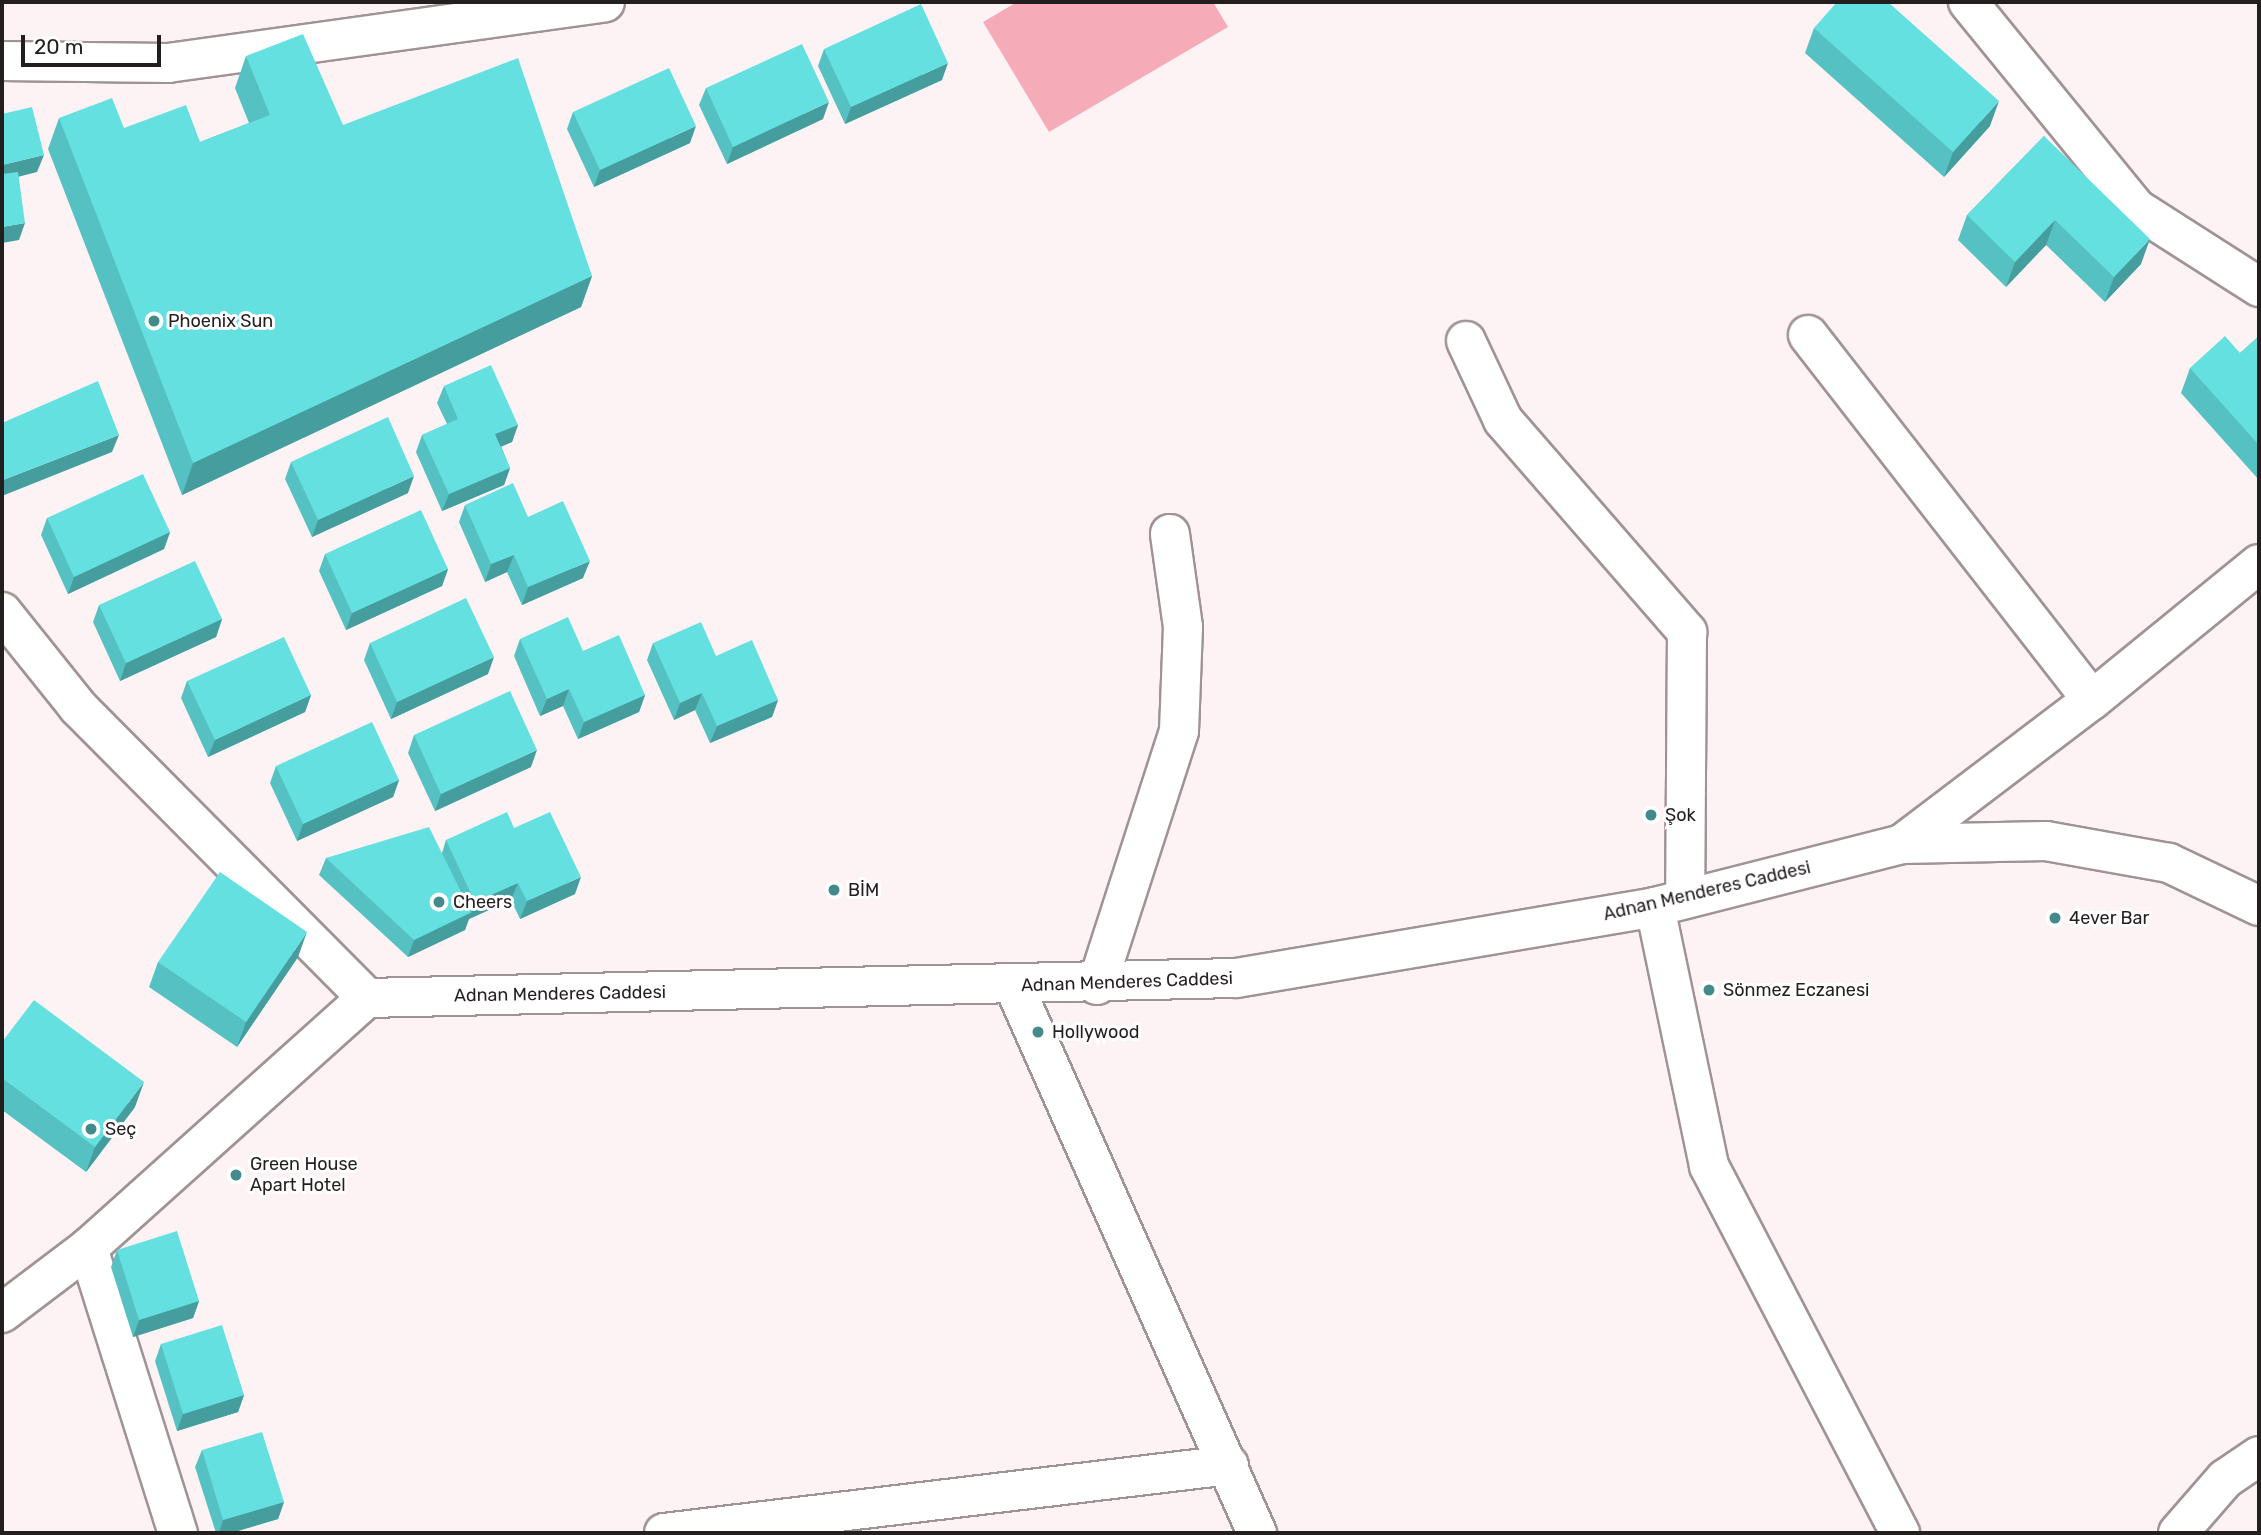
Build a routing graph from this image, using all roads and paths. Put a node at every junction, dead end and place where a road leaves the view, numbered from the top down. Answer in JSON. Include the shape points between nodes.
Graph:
{"nodes":[{"id":1,"x":605,"y":2,"type":"edge"},
{"id":2,"x":1968,"y":2,"type":"edge"},
{"id":3,"x":2,"y":61,"type":"edge"},
{"id":4,"x":2259,"y":287,"type":"edge"},
{"id":5,"x":1808,"y":335,"type":"dead end"},
{"id":6,"x":1466,"y":341,"type":"dead end"},
{"id":7,"x":1170,"y":534,"type":"dead end"},
{"id":8,"x":2259,"y":564,"type":"edge"},
{"id":9,"x":2,"y":612,"type":"edge"},
{"id":10,"x":2092,"y":700,"type":"junction"},
{"id":11,"x":1902,"y":844,"type":"junction"},
{"id":12,"x":1670,"y":903,"type":"junction"},
{"id":13,"x":2259,"y":906,"type":"edge"},
{"id":14,"x":1097,"y":985,"type":"junction"},
{"id":15,"x":1013,"y":986,"type":"junction"},
{"id":16,"x":367,"y":998,"type":"junction"},
{"id":17,"x":88,"y":1248,"type":"junction"},
{"id":18,"x":2,"y":1313,"type":"edge"},
{"id":19,"x":2259,"y":1456,"type":"edge"},
{"id":20,"x":1228,"y":1465,"type":"junction"},
{"id":21,"x":178,"y":1533,"type":"edge"},
{"id":22,"x":664,"y":1533,"type":"edge"},
{"id":23,"x":1257,"y":1533,"type":"edge"},
{"id":24,"x":1900,"y":1533,"type":"edge"},
{"id":25,"x":2178,"y":1533,"type":"edge"}],
"edges":[{"from":1,"to":3,"type":"street","via":[[168,63]]},
{"from":2,"to":4,"type":"street","via":[[2137,209]]},
{"from":5,"to":10,"type":"street"},
{"from":6,"to":12,"type":"street","via":[[1503,421],[1687,632]]},
{"from":7,"to":14,"type":"street","via":[[1183,627],[1179,731]]},
{"from":8,"to":10,"type":"street","name":"Adnan Menderes Caddesi"},
{"from":9,"to":16,"type":"street","via":[[78,707]]},
{"from":10,"to":11,"type":"street","name":"Adnan Menderes Caddesi"},
{"from":11,"to":12,"type":"street","name":"Adnan Menderes Caddesi"},
{"from":11,"to":13,"type":"street","via":[[2046,841],[2169,863]]},
{"from":12,"to":14,"type":"street","name":"Adnan Menderes Caddesi","via":[[1236,978]]},
{"from":12,"to":24,"type":"street","via":[[1709,1166]]},
{"from":14,"to":15,"type":"street","name":"Adnan Menderes Caddesi"},
{"from":15,"to":16,"type":"street","name":"Adnan Menderes Caddesi"},
{"from":15,"to":20,"type":"street"},
{"from":16,"to":17,"type":"street"},
{"from":17,"to":18,"type":"street"},
{"from":17,"to":21,"type":"street"},
{"from":19,"to":25,"type":"street","via":[[2225,1479]]},
{"from":20,"to":22,"type":"street"},
{"from":20,"to":23,"type":"street"}]}
